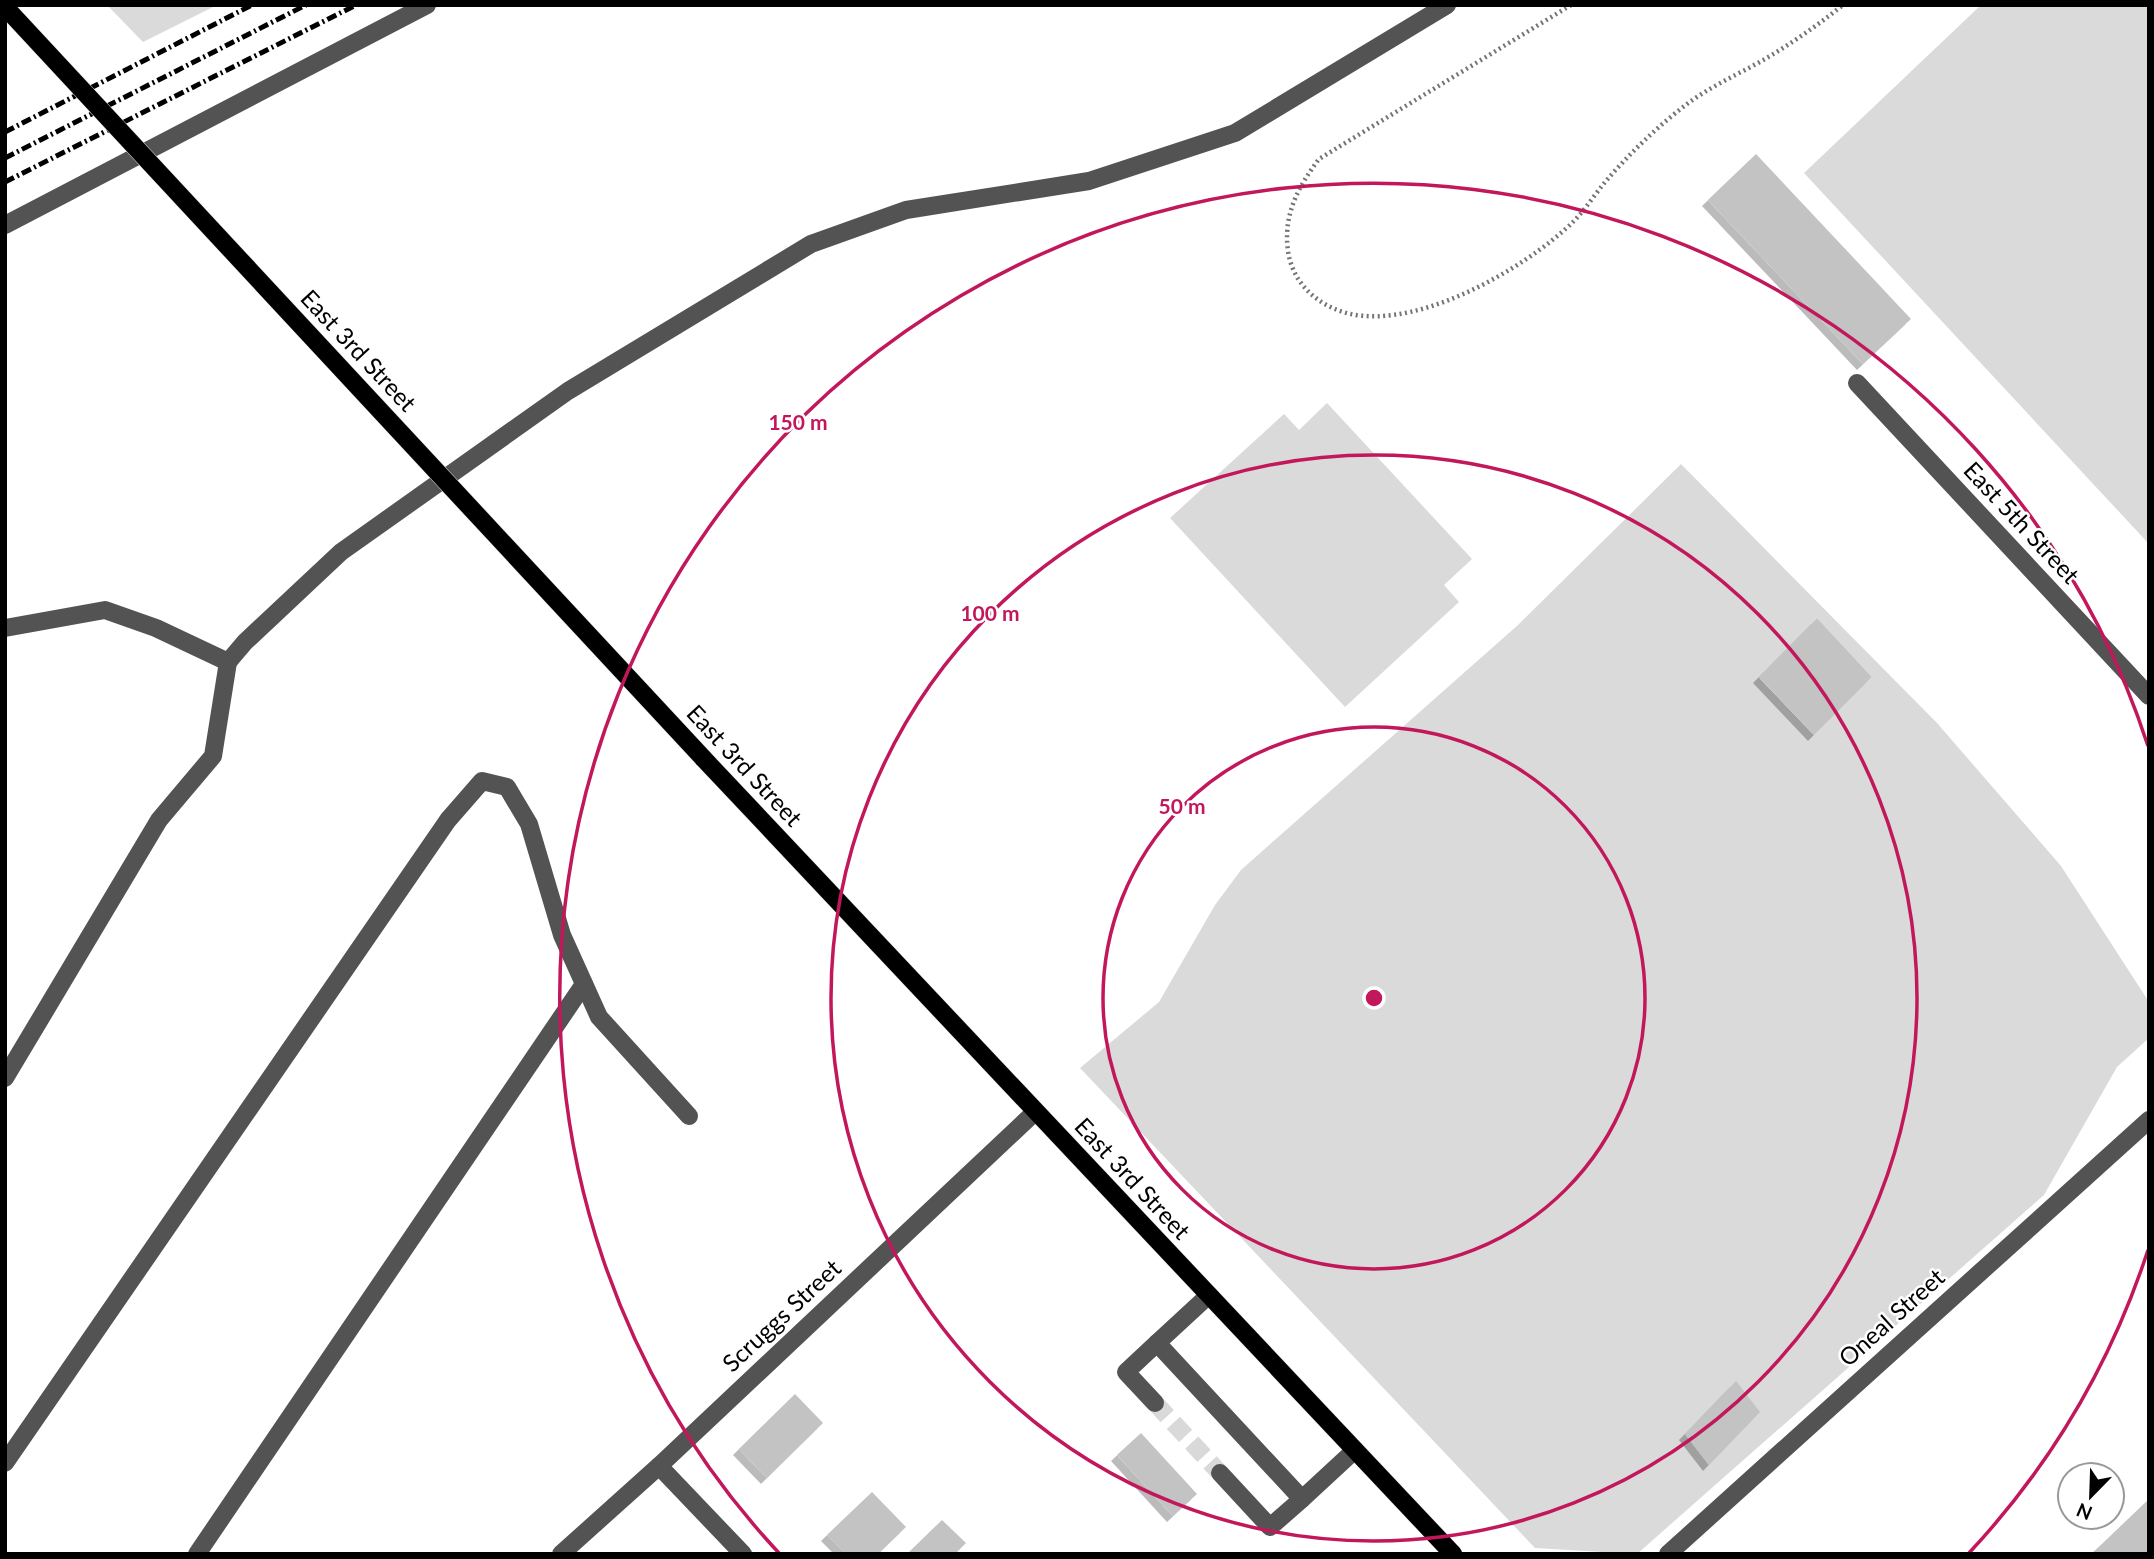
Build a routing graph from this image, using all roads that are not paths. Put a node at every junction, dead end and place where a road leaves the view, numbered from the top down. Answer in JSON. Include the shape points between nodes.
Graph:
{"nodes":[{"id":1,"x":427,"y":5,"type":"edge"},
{"id":2,"x":1447,"y":5,"type":"edge"},
{"id":3,"x":5,"y":7,"type":"edge"},
{"id":4,"x":5,"y":225,"type":"edge"},
{"id":5,"x":1857,"y":383,"type":"dead end"},
{"id":6,"x":5,"y":628,"type":"edge"},
{"id":7,"x":228,"y":663,"type":"junction"},
{"id":8,"x":2149,"y":696,"type":"edge"},
{"id":9,"x":584,"y":984,"type":"junction"},
{"id":10,"x":5,"y":1078,"type":"edge"},
{"id":11,"x":1035,"y":1112,"type":"junction"},
{"id":12,"x":689,"y":1116,"type":"dead end"},
{"id":13,"x":2149,"y":1120,"type":"edge"},
{"id":14,"x":1209,"y":1295,"type":"junction"},
{"id":15,"x":1157,"y":1343,"type":"junction"},
{"id":16,"x":1155,"y":1403,"type":"tunnel mouth"},
{"id":17,"x":1355,"y":1450,"type":"junction"},
{"id":18,"x":5,"y":1463,"type":"edge"},
{"id":19,"x":659,"y":1466,"type":"junction"},
{"id":20,"x":1220,"y":1473,"type":"tunnel mouth"},
{"id":21,"x":1302,"y":1499,"type":"junction"},
{"id":22,"x":197,"y":1554,"type":"edge"},
{"id":23,"x":561,"y":1554,"type":"edge"},
{"id":24,"x":743,"y":1554,"type":"edge"},
{"id":25,"x":1453,"y":1554,"type":"edge"},
{"id":26,"x":1668,"y":1554,"type":"edge"}],
"edges":[{"from":1,"to":4,"type":"street"},
{"from":2,"to":7,"type":"street","via":[[1235,133],[1089,181],[906,210],[811,244],[568,391],[341,552]]},
{"from":3,"to":11,"type":"main road","name":"East 3rd Street","bridge":true},
{"from":5,"to":8,"type":"street","name":"East 5th Street"},
{"from":6,"to":7,"type":"street","via":[[105,610],[156,628]]},
{"from":7,"to":10,"type":"street","via":[[213,756],[159,820]]},
{"from":9,"to":12,"type":"street","via":[[599,1017]]},
{"from":9,"to":18,"type":"street","via":[[562,935],[529,824],[506,787],[482,781],[448,820]]},
{"from":9,"to":22,"type":"street"},
{"from":11,"to":14,"type":"main road","name":"East 3rd Street"},
{"from":11,"to":19,"type":"street","name":"Scruggs Street"},
{"from":13,"to":26,"type":"street","name":"Oneal Street"},
{"from":14,"to":15,"type":"street"},
{"from":14,"to":17,"type":"main road","name":"East 3rd Street"},
{"from":15,"to":16,"type":"street","via":[[1126,1372]]},
{"from":15,"to":21,"type":"street"},
{"from":17,"to":21,"type":"street"},
{"from":17,"to":25,"type":"main road","name":"East 3rd Street"},
{"from":19,"to":23,"type":"street","name":"Scruggs Street"},
{"from":19,"to":24,"type":"street"},
{"from":20,"to":21,"type":"street","via":[[1270,1527]]}]}
